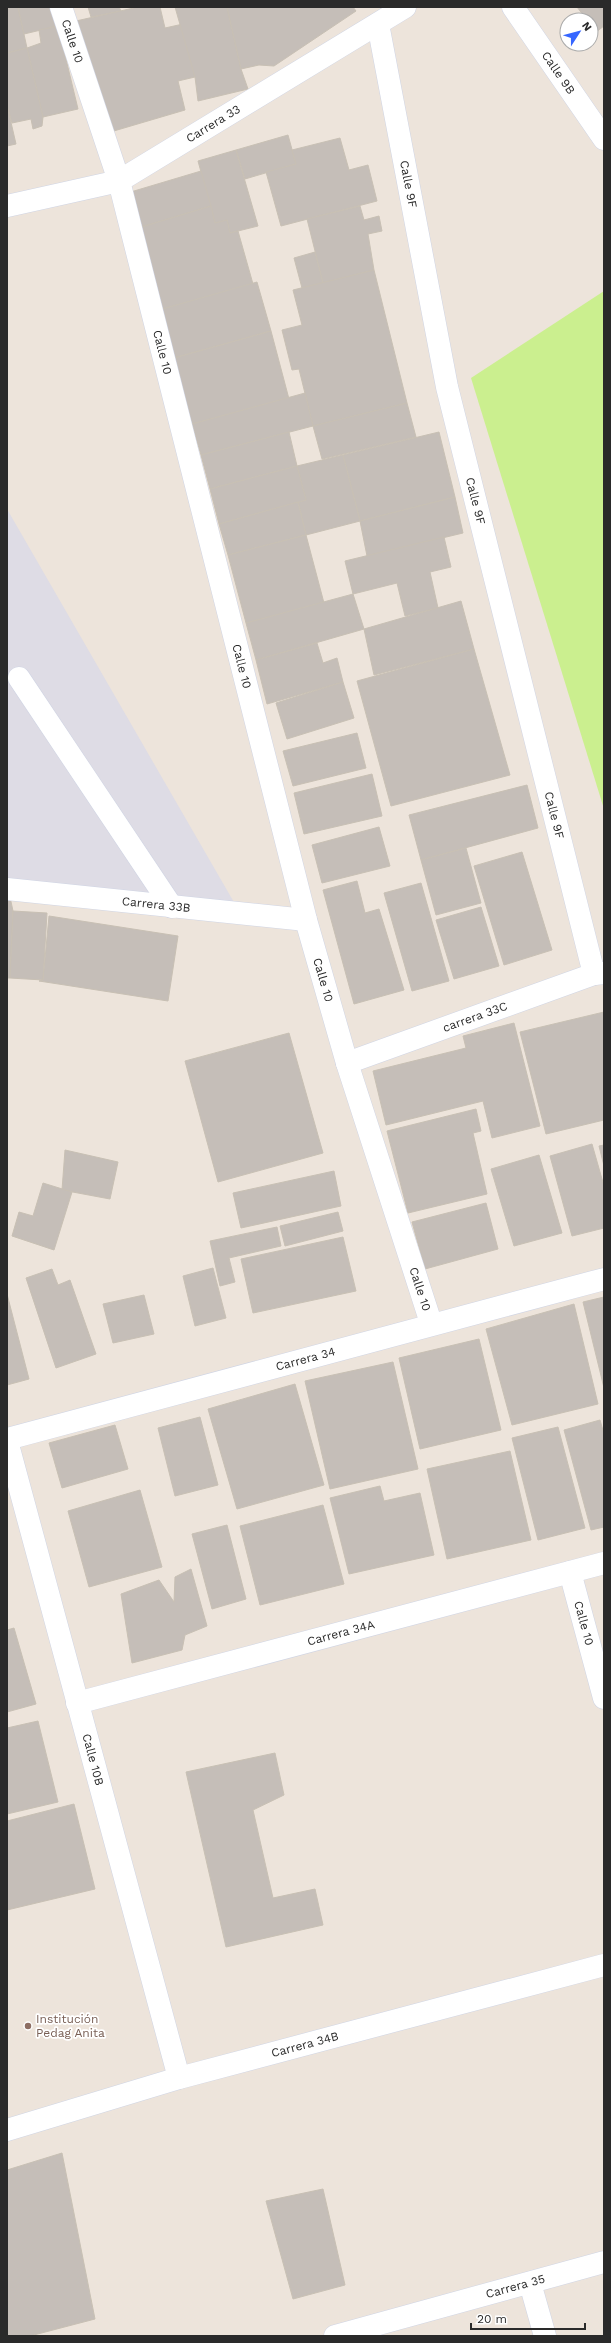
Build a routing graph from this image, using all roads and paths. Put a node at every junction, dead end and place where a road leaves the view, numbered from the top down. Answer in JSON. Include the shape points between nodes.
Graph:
{"nodes":[{"id":1,"x":61,"y":7,"type":"edge"},
{"id":2,"x":405,"y":7,"type":"edge"},
{"id":3,"x":513,"y":7,"type":"edge"},
{"id":4,"x":378,"y":24,"type":"junction"},
{"id":5,"x":604,"y":139,"type":"edge"},
{"id":6,"x":119,"y":181,"type":"junction"},
{"id":7,"x":7,"y":206,"type":"edge"},
{"id":8,"x":19,"y":678,"type":"dead end"},
{"id":9,"x":7,"y":889,"type":"edge"},
{"id":10,"x":172,"y":907,"type":"junction"},
{"id":11,"x":306,"y":920,"type":"junction"},
{"id":12,"x":599,"y":973,"type":"edge"},
{"id":13,"x":347,"y":1062,"type":"junction"},
{"id":14,"x":604,"y":1279,"type":"edge"},
{"id":15,"x":431,"y":1324,"type":"junction"},
{"id":16,"x":7,"y":1440,"type":"edge"},
{"id":17,"x":604,"y":1563,"type":"edge"},
{"id":18,"x":570,"y":1572,"type":"junction"},
{"id":19,"x":604,"y":1698,"type":"edge"},
{"id":20,"x":78,"y":1703,"type":"junction"},
{"id":21,"x":604,"y":1965,"type":"edge"},
{"id":22,"x":178,"y":2078,"type":"junction"},
{"id":23,"x":7,"y":2130,"type":"edge"},
{"id":24,"x":604,"y":2262,"type":"edge"},
{"id":25,"x":530,"y":2282,"type":"junction"},
{"id":26,"x":335,"y":2336,"type":"edge"},
{"id":27,"x":545,"y":2336,"type":"edge"}],
"edges":[{"from":1,"to":6,"type":"street","name":"Calle 10"},
{"from":2,"to":4,"type":"street","name":"Carrera 33"},
{"from":3,"to":5,"type":"street","name":"Calle 9B"},
{"from":4,"to":6,"type":"street","name":"Carrera 33"},
{"from":4,"to":12,"type":"street","name":"Calle 9F","via":[[447,387]]},
{"from":6,"to":7,"type":"street","name":"Carrera 33"},
{"from":6,"to":11,"type":"street","name":"Calle 10"},
{"from":8,"to":10,"type":"street"},
{"from":9,"to":10,"type":"street","name":"Carrera 33B"},
{"from":10,"to":11,"type":"street","name":"Carrera 33B"},
{"from":11,"to":13,"type":"street","name":"Calle 10"},
{"from":12,"to":13,"type":"street","name":"carrera 33C"},
{"from":13,"to":15,"type":"street","name":"Calle 10"},
{"from":14,"to":15,"type":"street","name":"Carrera 34"},
{"from":15,"to":16,"type":"street","name":"Carrera 34"},
{"from":16,"to":20,"type":"street","name":"Calle 10B"},
{"from":17,"to":18,"type":"street","name":"Carrera 34A"},
{"from":18,"to":19,"type":"street","name":"Calle 10"},
{"from":18,"to":20,"type":"street","name":"Carrera 34A"},
{"from":20,"to":22,"type":"street","name":"Calle 10B"},
{"from":21,"to":22,"type":"street","name":"Carrera 34B"},
{"from":22,"to":23,"type":"street","name":"Carrera 34B"},
{"from":24,"to":25,"type":"street","name":"Carrera 35"},
{"from":25,"to":26,"type":"street","name":"Carrera 35"},
{"from":25,"to":27,"type":"street"}]}
